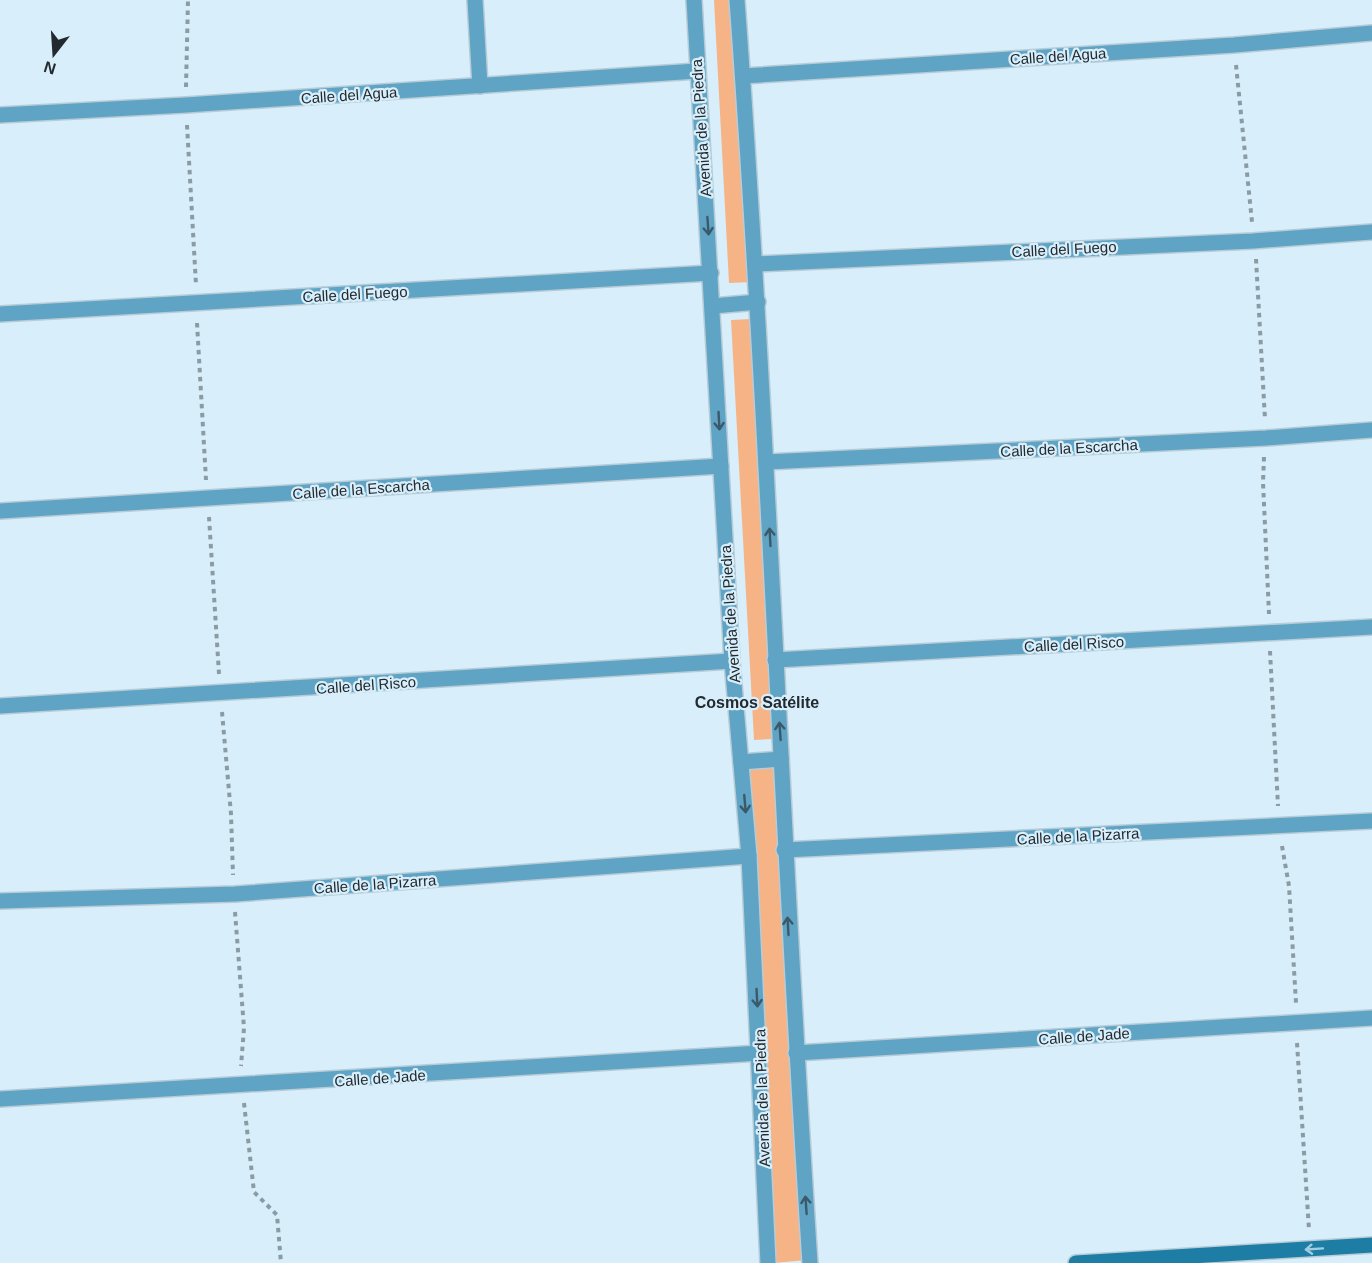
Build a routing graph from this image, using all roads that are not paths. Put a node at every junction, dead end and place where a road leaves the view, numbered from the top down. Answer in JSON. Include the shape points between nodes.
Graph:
{"nodes":[{"id":1,"x":476,"y":0,"type":"edge"},
{"id":2,"x":694,"y":0,"type":"edge"},
{"id":3,"x":737,"y":0,"type":"edge"},
{"id":4,"x":1372,"y":33,"type":"edge"},
{"id":5,"x":697,"y":71,"type":"junction"},
{"id":6,"x":743,"y":76,"type":"junction"},
{"id":7,"x":480,"y":86,"type":"junction"},
{"id":8,"x":0,"y":114,"type":"edge"},
{"id":9,"x":1372,"y":232,"type":"edge"},
{"id":10,"x":756,"y":264,"type":"junction"},
{"id":11,"x":711,"y":273,"type":"junction"},
{"id":12,"x":758,"y":302,"type":"junction"},
{"id":13,"x":712,"y":306,"type":"junction"},
{"id":14,"x":0,"y":314,"type":"edge"},
{"id":15,"x":1372,"y":429,"type":"edge"},
{"id":16,"x":766,"y":462,"type":"junction"},
{"id":17,"x":721,"y":466,"type":"junction"},
{"id":18,"x":0,"y":511,"type":"edge"},
{"id":19,"x":1372,"y":627,"type":"edge"},
{"id":20,"x":775,"y":660,"type":"junction"},
{"id":21,"x":732,"y":661,"type":"junction"},
{"id":22,"x":0,"y":706,"type":"edge"},
{"id":23,"x":782,"y":759,"type":"junction"},
{"id":24,"x":741,"y":762,"type":"junction"},
{"id":25,"x":1372,"y":821,"type":"edge"},
{"id":26,"x":784,"y":850,"type":"junction"},
{"id":27,"x":749,"y":856,"type":"junction"},
{"id":28,"x":0,"y":901,"type":"edge"},
{"id":29,"x":1372,"y":1018,"type":"edge"},
{"id":30,"x":760,"y":1053,"type":"junction"},
{"id":31,"x":796,"y":1053,"type":"junction"},
{"id":32,"x":0,"y":1099,"type":"edge"},
{"id":33,"x":1372,"y":1245,"type":"edge"},
{"id":34,"x":1288,"y":1257,"type":"edge"},
{"id":35,"x":768,"y":1263,"type":"edge"},
{"id":36,"x":810,"y":1263,"type":"edge"},
{"id":37,"x":1077,"y":1263,"type":"edge"}],
"edges":[{"from":1,"to":7,"type":"street"},
{"from":2,"to":5,"type":"street","name":"Avenida de la Piedra"},
{"from":3,"to":6,"type":"street"},
{"from":4,"to":6,"type":"street","name":"Calle del Agua"},
{"from":5,"to":7,"type":"street","name":"Calle del Agua"},
{"from":5,"to":11,"type":"street","name":"Avenida de la Piedra","one_way":true},
{"from":6,"to":10,"type":"street"},
{"from":7,"to":8,"type":"street","name":"Calle del Agua"},
{"from":9,"to":10,"type":"street","name":"Calle del Fuego"},
{"from":10,"to":12,"type":"street"},
{"from":11,"to":13,"type":"street","name":"Avenida de la Piedra"},
{"from":11,"to":14,"type":"street","name":"Calle del Fuego"},
{"from":12,"to":13,"type":"street"},
{"from":12,"to":16,"type":"street"},
{"from":13,"to":17,"type":"street","name":"Avenida de la Piedra","one_way":true},
{"from":15,"to":16,"type":"street","name":"Calle de la Escarcha","via":[[1266,438]]},
{"from":20,"to":16,"type":"street","one_way":true},
{"from":17,"to":18,"type":"street","name":"Calle de la Escarcha"},
{"from":17,"to":21,"type":"street","name":"Avenida de la Piedra"},
{"from":19,"to":20,"type":"street","name":"Calle del Risco"},
{"from":23,"to":20,"type":"street","one_way":true},
{"from":21,"to":22,"type":"street","name":"Calle del Risco"},
{"from":21,"to":24,"type":"street","name":"Avenida de la Piedra"},
{"from":23,"to":24,"type":"street"},
{"from":23,"to":26,"type":"street"},
{"from":24,"to":27,"type":"street","name":"Avenida de la Piedra","one_way":true},
{"from":25,"to":26,"type":"street","name":"Calle de la Pizarra"},
{"from":31,"to":26,"type":"street","one_way":true},
{"from":27,"to":28,"type":"street","name":"Calle de la Pizarra","via":[[235,894]]},
{"from":27,"to":30,"type":"street","name":"Avenida de la Piedra","one_way":true},
{"from":29,"to":31,"type":"street","name":"Calle de Jade"},
{"from":30,"to":32,"type":"street","name":"Calle de Jade"},
{"from":30,"to":35,"type":"street","name":"Avenida de la Piedra"},
{"from":36,"to":31,"type":"street","one_way":true},
{"from":33,"to":34,"type":"main road","one_way":true},
{"from":34,"to":37,"type":"main road"}]}
